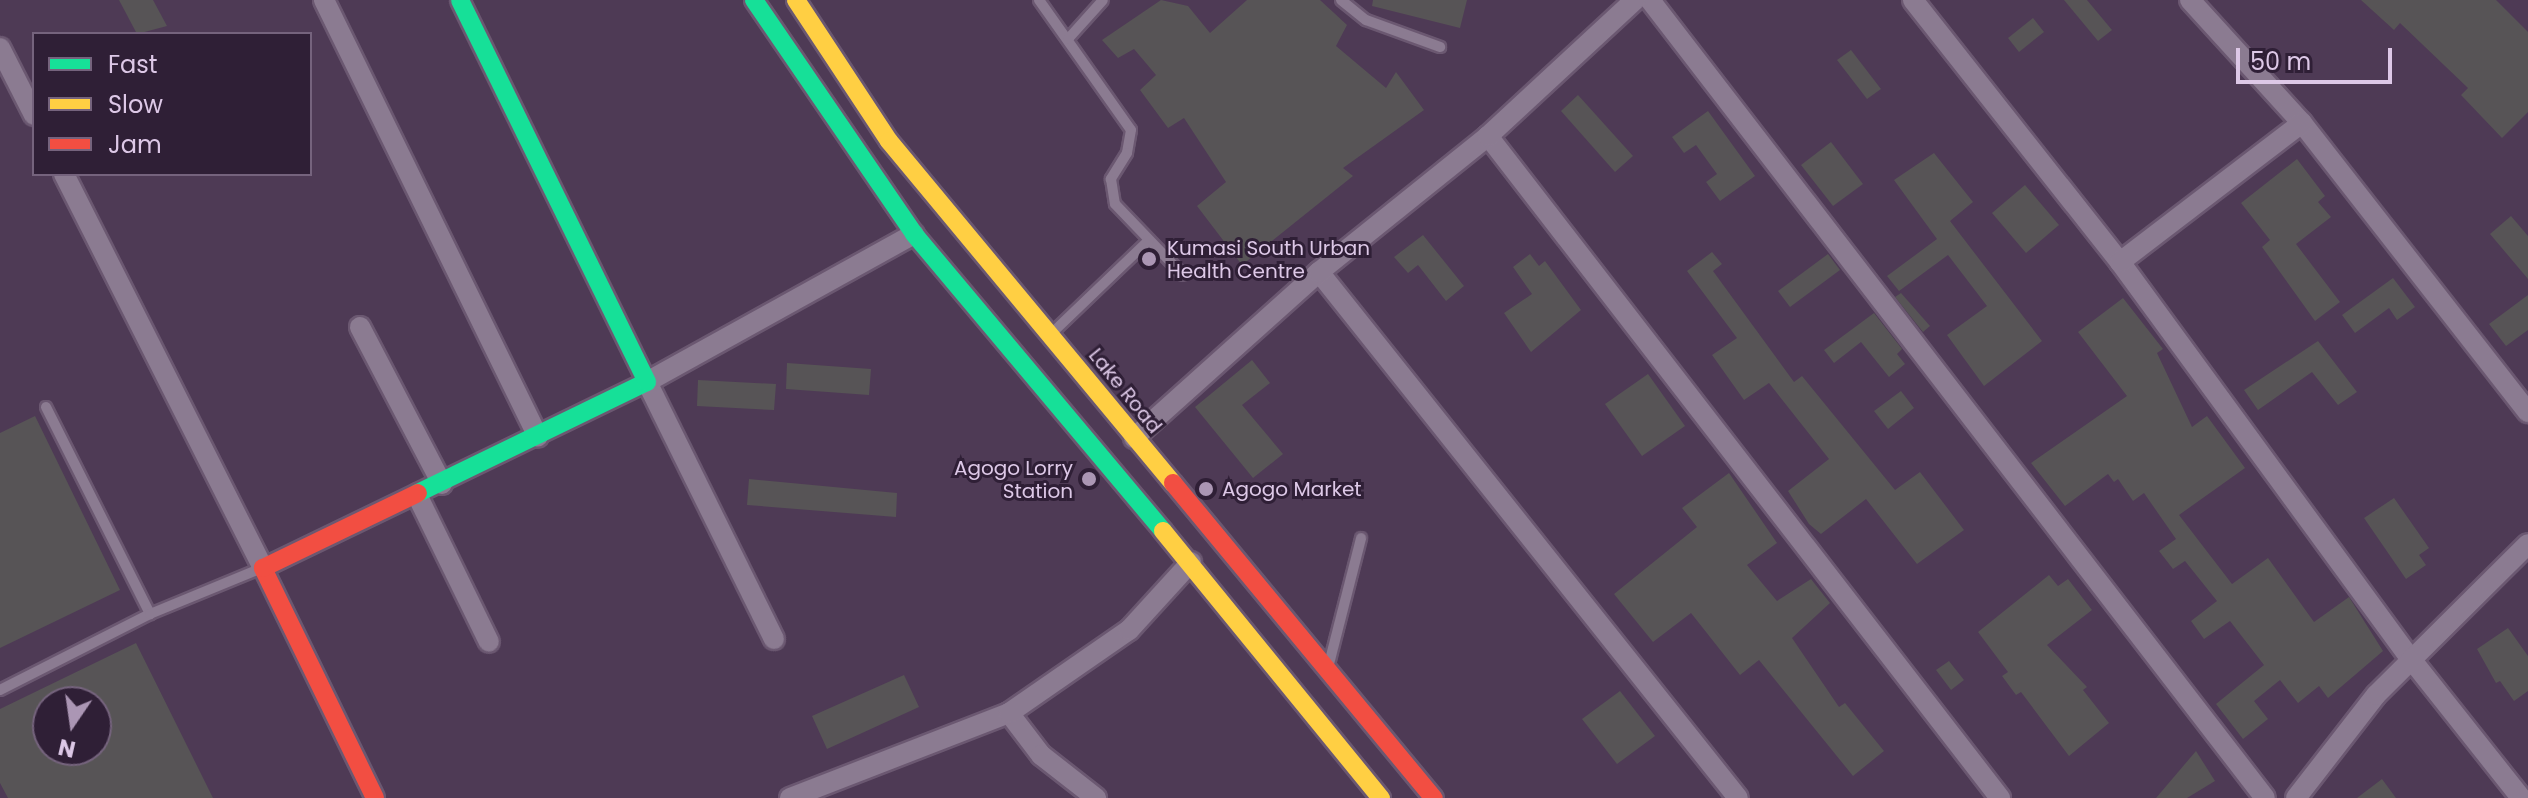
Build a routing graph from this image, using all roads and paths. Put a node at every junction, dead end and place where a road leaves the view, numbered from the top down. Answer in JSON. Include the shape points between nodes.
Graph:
{"nodes":[{"id":1,"x":324,"y":0,"type":"edge"},
{"id":2,"x":460,"y":0,"type":"edge"},
{"id":3,"x":754,"y":0,"type":"edge"},
{"id":4,"x":796,"y":0,"type":"edge"},
{"id":5,"x":1039,"y":0,"type":"edge"},
{"id":6,"x":1103,"y":0,"type":"edge"},
{"id":7,"x":1341,"y":0,"type":"edge"},
{"id":8,"x":1635,"y":0,"type":"edge"},
{"id":9,"x":1650,"y":0,"type":"edge"},
{"id":10,"x":1913,"y":0,"type":"edge"},
{"id":11,"x":2190,"y":0,"type":"edge"},
{"id":12,"x":1068,"y":39,"type":"junction"},
{"id":13,"x":1440,"y":47,"type":"dead end"},
{"id":14,"x":0,"y":48,"type":"edge"},
{"id":15,"x":32,"y":111,"type":"edge"},
{"id":16,"x":2302,"y":123,"type":"junction"},
{"id":17,"x":1488,"y":136,"type":"junction"},
{"id":18,"x":65,"y":176,"type":"edge"},
{"id":19,"x":914,"y":234,"type":"junction"},
{"id":20,"x":1149,"y":240,"type":"junction"},
{"id":21,"x":2120,"y":262,"type":"junction"},
{"id":22,"x":1319,"y":272,"type":"junction"},
{"id":23,"x":1183,"y":275,"type":"dead end"},
{"id":24,"x":360,"y":327,"type":"dead end"},
{"id":25,"x":1051,"y":334,"type":"junction"},
{"id":26,"x":647,"y":382,"type":"junction"},
{"id":27,"x":46,"y":407,"type":"dead end"},
{"id":28,"x":2528,"y":412,"type":"edge"},
{"id":29,"x":538,"y":436,"type":"junction"},
{"id":30,"x":1134,"y":438,"type":"junction"},
{"id":31,"x":442,"y":484,"type":"junction"},
{"id":32,"x":418,"y":497,"type":"junction"},
{"id":33,"x":1361,"y":538,"type":"dead end"},
{"id":34,"x":2528,"y":544,"type":"edge"},
{"id":35,"x":1191,"y":562,"type":"junction"},
{"id":36,"x":263,"y":568,"type":"junction"},
{"id":37,"x":150,"y":614,"type":"junction"},
{"id":38,"x":774,"y":639,"type":"dead end"},
{"id":39,"x":489,"y":642,"type":"dead end"},
{"id":40,"x":2411,"y":659,"type":"junction"},
{"id":41,"x":1328,"y":670,"type":"junction"},
{"id":42,"x":0,"y":690,"type":"edge"},
{"id":43,"x":1009,"y":713,"type":"junction"},
{"id":44,"x":375,"y":798,"type":"edge"},
{"id":45,"x":790,"y":798,"type":"edge"},
{"id":46,"x":1096,"y":798,"type":"edge"},
{"id":47,"x":1381,"y":798,"type":"edge"},
{"id":48,"x":1434,"y":798,"type":"edge"},
{"id":49,"x":1738,"y":798,"type":"edge"},
{"id":50,"x":2000,"y":798,"type":"edge"},
{"id":51,"x":2265,"y":798,"type":"edge"},
{"id":52,"x":2296,"y":798,"type":"edge"},
{"id":53,"x":2521,"y":798,"type":"edge"}],
"edges":[{"from":1,"to":29,"type":"street"},
{"from":2,"to":26,"type":"main road"},
{"from":3,"to":19,"type":"main road"},
{"from":4,"to":25,"type":"main road","name":"Lake Road","via":[[889,141]]},
{"from":5,"to":12,"type":"lane"},
{"from":6,"to":12,"type":"lane"},
{"from":7,"to":13,"type":"lane","via":[[1366,20]]},
{"from":8,"to":17,"type":"street"},
{"from":9,"to":51,"type":"street"},
{"from":10,"to":21,"type":"street"},
{"from":11,"to":16,"type":"street"},
{"from":12,"to":20,"type":"lane","via":[[1131,130],[1110,189],[1115,204]]},
{"from":14,"to":15,"type":"street"},
{"from":16,"to":21,"type":"street"},
{"from":16,"to":28,"type":"street"},
{"from":17,"to":22,"type":"street"},
{"from":17,"to":50,"type":"street"},
{"from":18,"to":36,"type":"street"},
{"from":19,"to":26,"type":"street"},
{"from":19,"to":35,"type":"main road"},
{"from":20,"to":23,"type":"lane"},
{"from":20,"to":25,"type":"lane"},
{"from":21,"to":40,"type":"street"},
{"from":22,"to":30,"type":"street"},
{"from":22,"to":49,"type":"street"},
{"from":24,"to":31,"type":"street"},
{"from":25,"to":30,"type":"main road","name":"Lake Road"},
{"from":26,"to":29,"type":"main road"},
{"from":26,"to":38,"type":"street"},
{"from":27,"to":37,"type":"lane"},
{"from":29,"to":31,"type":"main road"},
{"from":30,"to":41,"type":"main road","name":"Lake Road"},
{"from":31,"to":32,"type":"main road"},
{"from":32,"to":36,"type":"main road"},
{"from":32,"to":39,"type":"street"},
{"from":33,"to":41,"type":"lane"},
{"from":34,"to":40,"type":"street"},
{"from":35,"to":43,"type":"street","via":[[1129,630]]},
{"from":35,"to":47,"type":"main road"},
{"from":36,"to":37,"type":"lane"},
{"from":36,"to":44,"type":"main road"},
{"from":37,"to":42,"type":"lane"},
{"from":40,"to":52,"type":"street","via":[[2376,695]]},
{"from":40,"to":53,"type":"street"},
{"from":41,"to":48,"type":"main road","name":"Lake Road"},
{"from":43,"to":45,"type":"street"},
{"from":43,"to":46,"type":"street","via":[[1041,755]]}]}
